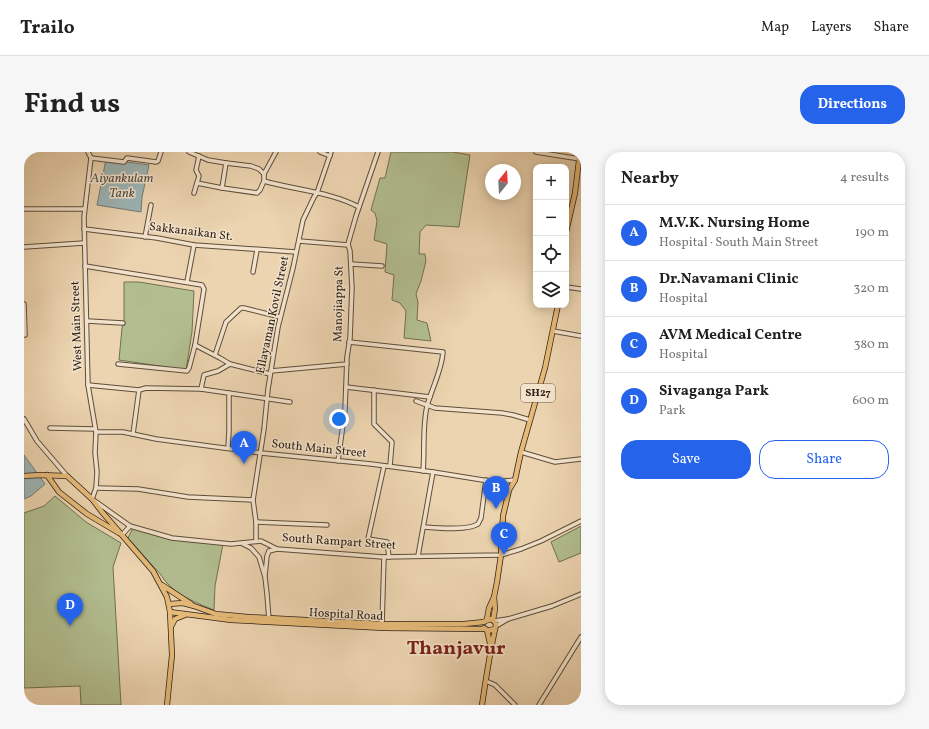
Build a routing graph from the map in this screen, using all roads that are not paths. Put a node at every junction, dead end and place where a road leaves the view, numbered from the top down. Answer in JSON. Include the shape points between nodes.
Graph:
{"nodes":[{"id":1,"x":25,"y":152,"type":"edge"},
{"id":2,"x":88,"y":152,"type":"edge"},
{"id":3,"x":161,"y":152,"type":"edge"},
{"id":4,"x":189,"y":152,"type":"edge"},
{"id":5,"x":276,"y":152,"type":"edge"},
{"id":6,"x":320,"y":152,"type":"edge"},
{"id":7,"x":378,"y":152,"type":"edge"},
{"id":8,"x":536,"y":152,"type":"edge"},
{"id":9,"x":580,"y":152,"type":"edge"},
{"id":10,"x":331,"y":154,"type":"edge"},
{"id":11,"x":199,"y":156,"type":"junction"},
{"id":12,"x":24,"y":158,"type":"edge"},
{"id":13,"x":91,"y":158,"type":"junction"},
{"id":14,"x":580,"y":160,"type":"edge"},
{"id":15,"x":226,"y":163,"type":"junction"},
{"id":16,"x":264,"y":174,"type":"junction"},
{"id":17,"x":264,"y":181,"type":"junction"},
{"id":18,"x":197,"y":183,"type":"junction"},
{"id":19,"x":222,"y":188,"type":"junction"},
{"id":20,"x":194,"y":193,"type":"dead end"},
{"id":21,"x":317,"y":194,"type":"junction"},
{"id":22,"x":151,"y":205,"type":"dead end"},
{"id":23,"x":359,"y":207,"type":"junction"},
{"id":24,"x":24,"y":209,"type":"edge"},
{"id":25,"x":84,"y":209,"type":"junction"},
{"id":26,"x":569,"y":220,"type":"edge"},
{"id":27,"x":84,"y":229,"type":"junction"},
{"id":28,"x":145,"y":237,"type":"junction"},
{"id":29,"x":84,"y":243,"type":"junction"},
{"id":30,"x":298,"y":243,"type":"junction"},
{"id":31,"x":194,"y":245,"type":"junction"},
{"id":32,"x":348,"y":245,"type":"junction"},
{"id":33,"x":24,"y":247,"type":"edge"},
{"id":34,"x":257,"y":250,"type":"junction"},
{"id":35,"x":296,"y":252,"type":"junction"},
{"id":36,"x":350,"y":264,"type":"junction"},
{"id":37,"x":85,"y":266,"type":"junction"},
{"id":38,"x":382,"y":266,"type":"dead end"},
{"id":39,"x":253,"y":272,"type":"dead end"},
{"id":40,"x":188,"y":282,"type":"junction"},
{"id":41,"x":569,"y":287,"type":"edge"},
{"id":42,"x":581,"y":289,"type":"edge"},
{"id":43,"x":24,"y":304,"type":"edge"},
{"id":44,"x":557,"y":308,"type":"edge"},
{"id":45,"x":280,"y":317,"type":"junction"},
{"id":46,"x":86,"y":321,"type":"junction"},
{"id":47,"x":123,"y":323,"type":"dead end"},
{"id":48,"x":553,"y":331,"type":"junction"},
{"id":49,"x":25,"y":335,"type":"dead end"},
{"id":50,"x":581,"y":336,"type":"edge"},
{"id":51,"x":350,"y":342,"type":"junction"},
{"id":52,"x":195,"y":345,"type":"junction"},
{"id":53,"x":215,"y":355,"type":"junction"},
{"id":54,"x":118,"y":364,"type":"dead end"},
{"id":55,"x":230,"y":364,"type":"junction"},
{"id":56,"x":347,"y":364,"type":"junction"},
{"id":57,"x":270,"y":373,"type":"junction"},
{"id":58,"x":88,"y":385,"type":"junction"},
{"id":59,"x":346,"y":388,"type":"junction"},
{"id":60,"x":201,"y":389,"type":"junction"},
{"id":61,"x":139,"y":390,"type":"junction"},
{"id":62,"x":374,"y":390,"type":"junction"},
{"id":63,"x":229,"y":393,"type":"junction"},
{"id":64,"x":430,"y":397,"type":"junction"},
{"id":65,"x":268,"y":399,"type":"junction"},
{"id":66,"x":416,"y":401,"type":"dead end"},
{"id":67,"x":290,"y":402,"type":"dead end"},
{"id":68,"x":427,"y":406,"type":"junction"},
{"id":69,"x":24,"y":419,"type":"edge"},
{"id":70,"x":530,"y":420,"type":"junction"},
{"id":71,"x":50,"y":428,"type":"dead end"},
{"id":72,"x":96,"y":431,"type":"junction"},
{"id":73,"x":133,"y":434,"type":"junction"},
{"id":74,"x":228,"y":448,"type":"junction"},
{"id":75,"x":521,"y":452,"type":"junction"},
{"id":76,"x":261,"y":453,"type":"junction"},
{"id":77,"x":581,"y":459,"type":"edge"},
{"id":78,"x":338,"y":461,"type":"junction"},
{"id":79,"x":384,"y":466,"type":"junction"},
{"id":80,"x":390,"y":466,"type":"junction"},
{"id":81,"x":424,"y":471,"type":"junction"},
{"id":82,"x":433,"y":472,"type":"junction"},
{"id":83,"x":24,"y":476,"type":"edge"},
{"id":84,"x":47,"y":476,"type":"junction"},
{"id":85,"x":67,"y":476,"type":"junction"},
{"id":86,"x":486,"y":480,"type":"junction"},
{"id":87,"x":516,"y":480,"type":"junction"},
{"id":88,"x":96,"y":488,"type":"junction"},
{"id":89,"x":92,"y":499,"type":"junction"},
{"id":90,"x":253,"y":500,"type":"junction"},
{"id":91,"x":581,"y":521,"type":"edge"},
{"id":92,"x":256,"y":522,"type":"junction"},
{"id":93,"x":327,"y":525,"type":"dead end"},
{"id":94,"x":130,"y":526,"type":"junction"},
{"id":95,"x":424,"y":527,"type":"junction"},
{"id":96,"x":122,"y":535,"type":"junction"},
{"id":97,"x":256,"y":541,"type":"junction"},
{"id":98,"x":242,"y":544,"type":"junction"},
{"id":99,"x":277,"y":549,"type":"junction"},
{"id":100,"x":501,"y":555,"type":"junction"},
{"id":101,"x":418,"y":556,"type":"junction"},
{"id":102,"x":386,"y":557,"type":"junction"},
{"id":103,"x":264,"y":576,"type":"junction"},
{"id":104,"x":160,"y":582,"type":"junction"},
{"id":105,"x":581,"y":594,"type":"edge"},
{"id":106,"x":169,"y":604,"type":"junction"},
{"id":107,"x":194,"y":606,"type":"junction"},
{"id":108,"x":170,"y":612,"type":"junction"},
{"id":109,"x":193,"y":614,"type":"junction"},
{"id":110,"x":508,"y":619,"type":"junction"},
{"id":111,"x":269,"y":620,"type":"junction"},
{"id":112,"x":489,"y":620,"type":"junction"},
{"id":113,"x":382,"y":624,"type":"junction"},
{"id":114,"x":495,"y":628,"type":"junction"},
{"id":115,"x":486,"y":630,"type":"junction"},
{"id":116,"x":171,"y":632,"type":"junction"},
{"id":117,"x":581,"y":637,"type":"edge"},
{"id":118,"x":580,"y":643,"type":"edge"},
{"id":119,"x":491,"y":648,"type":"junction"},
{"id":120,"x":486,"y":681,"type":"junction"},
{"id":121,"x":167,"y":705,"type":"edge"},
{"id":122,"x":482,"y":705,"type":"edge"},
{"id":123,"x":515,"y":705,"type":"edge"},
{"id":124,"x":539,"y":705,"type":"edge"}],
"edges":[{"from":1,"to":12,"type":"street"},
{"from":2,"to":13,"type":"street"},
{"from":3,"to":13,"type":"street","via":[[156,162],[127,158],[124,162]]},
{"from":4,"to":11,"type":"street"},
{"from":5,"to":16,"type":"street"},
{"from":6,"to":10,"type":"street"},
{"from":7,"to":23,"type":"street","name":"Manojiappa St"},
{"from":8,"to":14,"type":"street"},
{"from":9,"to":14,"type":"main road"},
{"from":10,"to":21,"type":"street","name":"Ellayaman Kovil Street"},
{"from":11,"to":15,"type":"street"},
{"from":11,"to":18,"type":"street"},
{"from":13,"to":25,"type":"street","name":"West Main Street"},
{"from":14,"to":26,"type":"main road"},
{"from":15,"to":16,"type":"street","via":[[251,166]]},
{"from":15,"to":19,"type":"street"},
{"from":16,"to":17,"type":"street"},
{"from":17,"to":19,"type":"street","via":[[257,193]]},
{"from":17,"to":21,"type":"street"},
{"from":18,"to":19,"type":"street"},
{"from":18,"to":20,"type":"street"},
{"from":21,"to":23,"type":"street","via":[[339,198]]},
{"from":21,"to":30,"type":"street","name":"Ellayaman Kovil Street","via":[[303,220]]},
{"from":22,"to":28,"type":"street"},
{"from":23,"to":32,"type":"street","name":"Manojiappa St"},
{"from":24,"to":25,"type":"street"},
{"from":25,"to":27,"type":"street","name":"West Main Street"},
{"from":27,"to":28,"type":"street","name":"Sakkanaikan St."},
{"from":27,"to":29,"type":"street","name":"West Main Street"},
{"from":28,"to":31,"type":"street","name":"Sakkanaikan St."},
{"from":29,"to":33,"type":"street"},
{"from":29,"to":37,"type":"street","name":"West Main Street"},
{"from":30,"to":32,"type":"street"},
{"from":30,"to":35,"type":"street","name":"Ellayaman Kovil Street"},
{"from":31,"to":34,"type":"street","name":"Sakkanaikan St."},
{"from":31,"to":40,"type":"street"},
{"from":32,"to":36,"type":"street","name":"Manojiappa St"},
{"from":34,"to":35,"type":"street","name":"Sakkanaikan St."},
{"from":34,"to":39,"type":"street"},
{"from":35,"to":45,"type":"street","name":"Ellayaman Kovil Street"},
{"from":36,"to":38,"type":"street"},
{"from":36,"to":51,"type":"street","name":"Manojiappa St"},
{"from":37,"to":40,"type":"street"},
{"from":37,"to":46,"type":"street","name":"West Main Street"},
{"from":40,"to":52,"type":"street","via":[[203,287]]},
{"from":41,"to":42,"type":"street"},
{"from":43,"to":49,"type":"street"},
{"from":44,"to":48,"type":"main road","number":"SH27"},
{"from":45,"to":53,"type":"street","via":[[241,308],[226,322]]},
{"from":45,"to":57,"type":"street","name":"Ellayaman Kovil Street"},
{"from":46,"to":47,"type":"street"},
{"from":46,"to":58,"type":"street","name":"West Main Street"},
{"from":48,"to":50,"type":"street"},
{"from":48,"to":70,"type":"main road","number":"SH27"},
{"from":51,"to":56,"type":"street","name":"Manojiappa St"},
{"from":51,"to":64,"type":"street","via":[[443,352]]},
{"from":52,"to":53,"type":"street"},
{"from":52,"to":54,"type":"street","via":[[187,370]]},
{"from":53,"to":55,"type":"street"},
{"from":55,"to":57,"type":"street"},
{"from":55,"to":60,"type":"street","via":[[204,375]]},
{"from":56,"to":57,"type":"street"},
{"from":56,"to":59,"type":"street","name":"Manojiappa St"},
{"from":57,"to":65,"type":"street","name":"Ellayaman Kovil Street"},
{"from":58,"to":61,"type":"street"},
{"from":58,"to":72,"type":"street","name":"West Main Street"},
{"from":59,"to":62,"type":"street"},
{"from":59,"to":78,"type":"street","name":"Manojiappa St"},
{"from":60,"to":61,"type":"street"},
{"from":60,"to":63,"type":"street"},
{"from":61,"to":73,"type":"street"},
{"from":62,"to":64,"type":"street"},
{"from":62,"to":80,"type":"street","via":[[374,424],[392,442]]},
{"from":63,"to":65,"type":"street"},
{"from":63,"to":74,"type":"street"},
{"from":64,"to":68,"type":"street"},
{"from":65,"to":67,"type":"street"},
{"from":65,"to":76,"type":"street","name":"Ellayaman Kovil Street"},
{"from":66,"to":68,"type":"street"},
{"from":68,"to":70,"type":"street","via":[[514,414]]},
{"from":68,"to":81,"type":"street","via":[[424,424]]},
{"from":69,"to":85,"type":"street","via":[[37,441]]},
{"from":70,"to":75,"type":"main road","number":"SH27"},
{"from":71,"to":72,"type":"street","name":"South Main Street"},
{"from":72,"to":73,"type":"street","name":"South Main Street"},
{"from":72,"to":88,"type":"street","name":"West Main Street"},
{"from":73,"to":74,"type":"street","name":"South Main Street"},
{"from":74,"to":76,"type":"street","name":"South Main Street"},
{"from":75,"to":77,"type":"street","via":[[555,462]]},
{"from":75,"to":87,"type":"main road","number":"SH27"},
{"from":76,"to":78,"type":"street","name":"South Main Street"},
{"from":76,"to":90,"type":"street","name":"Ellayaman Kovil Street"},
{"from":78,"to":79,"type":"street","name":"South Main Street"},
{"from":79,"to":80,"type":"street","name":"South Main Street"},
{"from":79,"to":102,"type":"street","via":[[368,539],[387,542]]},
{"from":80,"to":81,"type":"street","name":"South Main Street"},
{"from":81,"to":82,"type":"street","name":"South Main Street"},
{"from":82,"to":86,"type":"street","name":"South Main Street"},
{"from":82,"to":95,"type":"street"},
{"from":83,"to":84,"type":"main road"},
{"from":84,"to":85,"type":"main road"},
{"from":84,"to":96,"type":"main road","via":[[58,492],[87,514]]},
{"from":85,"to":89,"type":"main road"},
{"from":86,"to":87,"type":"street","name":"South Main Street"},
{"from":86,"to":95,"type":"street","via":[[481,518],[476,526]]},
{"from":87,"to":100,"type":"main road","number":"SH27","via":[[509,490],[503,516]]},
{"from":88,"to":89,"type":"street","name":"West Main Street"},
{"from":88,"to":90,"type":"street","via":[[138,489],[188,497]]},
{"from":89,"to":94,"type":"street"},
{"from":89,"to":96,"type":"main road"},
{"from":90,"to":92,"type":"street","name":"Ellayaman Kovil Street"},
{"from":91,"to":100,"type":"street","name":"South Rampart Street","via":[[541,541]]},
{"from":92,"to":93,"type":"street"},
{"from":92,"to":97,"type":"street","name":"Ellayaman Kovil Street"},
{"from":94,"to":96,"type":"street"},
{"from":94,"to":98,"type":"street","via":[[172,538]]},
{"from":95,"to":101,"type":"street"},
{"from":96,"to":104,"type":"main road"},
{"from":97,"to":98,"type":"street"},
{"from":97,"to":99,"type":"street","name":"South Rampart Street","via":[[267,543]]},
{"from":98,"to":103,"type":"street","via":[[251,548],[259,557]]},
{"from":99,"to":102,"type":"street","name":"South Rampart Street"},
{"from":99,"to":103,"type":"street","via":[[269,551]]},
{"from":100,"to":101,"type":"street","name":"South Rampart Street"},
{"from":100,"to":112,"type":"main road","number":"SH27","via":[[494,597],[489,608]]},
{"from":101,"to":102,"type":"street","name":"South Rampart Street"},
{"from":102,"to":113,"type":"street"},
{"from":103,"to":111,"type":"street"},
{"from":104,"to":106,"type":"main road"},
{"from":104,"to":107,"type":"main road"},
{"from":105,"to":110,"type":"street"},
{"from":106,"to":107,"type":"main road","via":[[183,603]]},
{"from":106,"to":108,"type":"main road"},
{"from":107,"to":111,"type":"main road","name":"Hospital Road","via":[[216,614]]},
{"from":108,"to":109,"type":"main road","name":"Hospital Road"},
{"from":108,"to":116,"type":"main road"},
{"from":109,"to":111,"type":"main road","name":"Hospital Road","via":[[226,620]]},
{"from":109,"to":116,"type":"main road","via":[[175,619]]},
{"from":110,"to":112,"type":"street"},
{"from":110,"to":114,"type":"street"},
{"from":111,"to":113,"type":"main road","name":"Hospital Road"},
{"from":111,"to":115,"type":"main road","name":"Hospital Road","via":[[384,628]]},
{"from":112,"to":113,"type":"main road","name":"Hospital Road","via":[[464,624]]},
{"from":112,"to":114,"type":"main road"},
{"from":112,"to":115,"type":"main road","via":[[484,626]]},
{"from":114,"to":115,"type":"main road","name":"Hospital Road"},
{"from":114,"to":119,"type":"main road"},
{"from":115,"to":119,"type":"main road"},
{"from":116,"to":121,"type":"main road","via":[[172,655]]},
{"from":117,"to":118,"type":"street"},
{"from":118,"to":124,"type":"street"},
{"from":119,"to":120,"type":"main road"},
{"from":120,"to":122,"type":"main road"},
{"from":120,"to":123,"type":"street","via":[[495,685]]}]}
